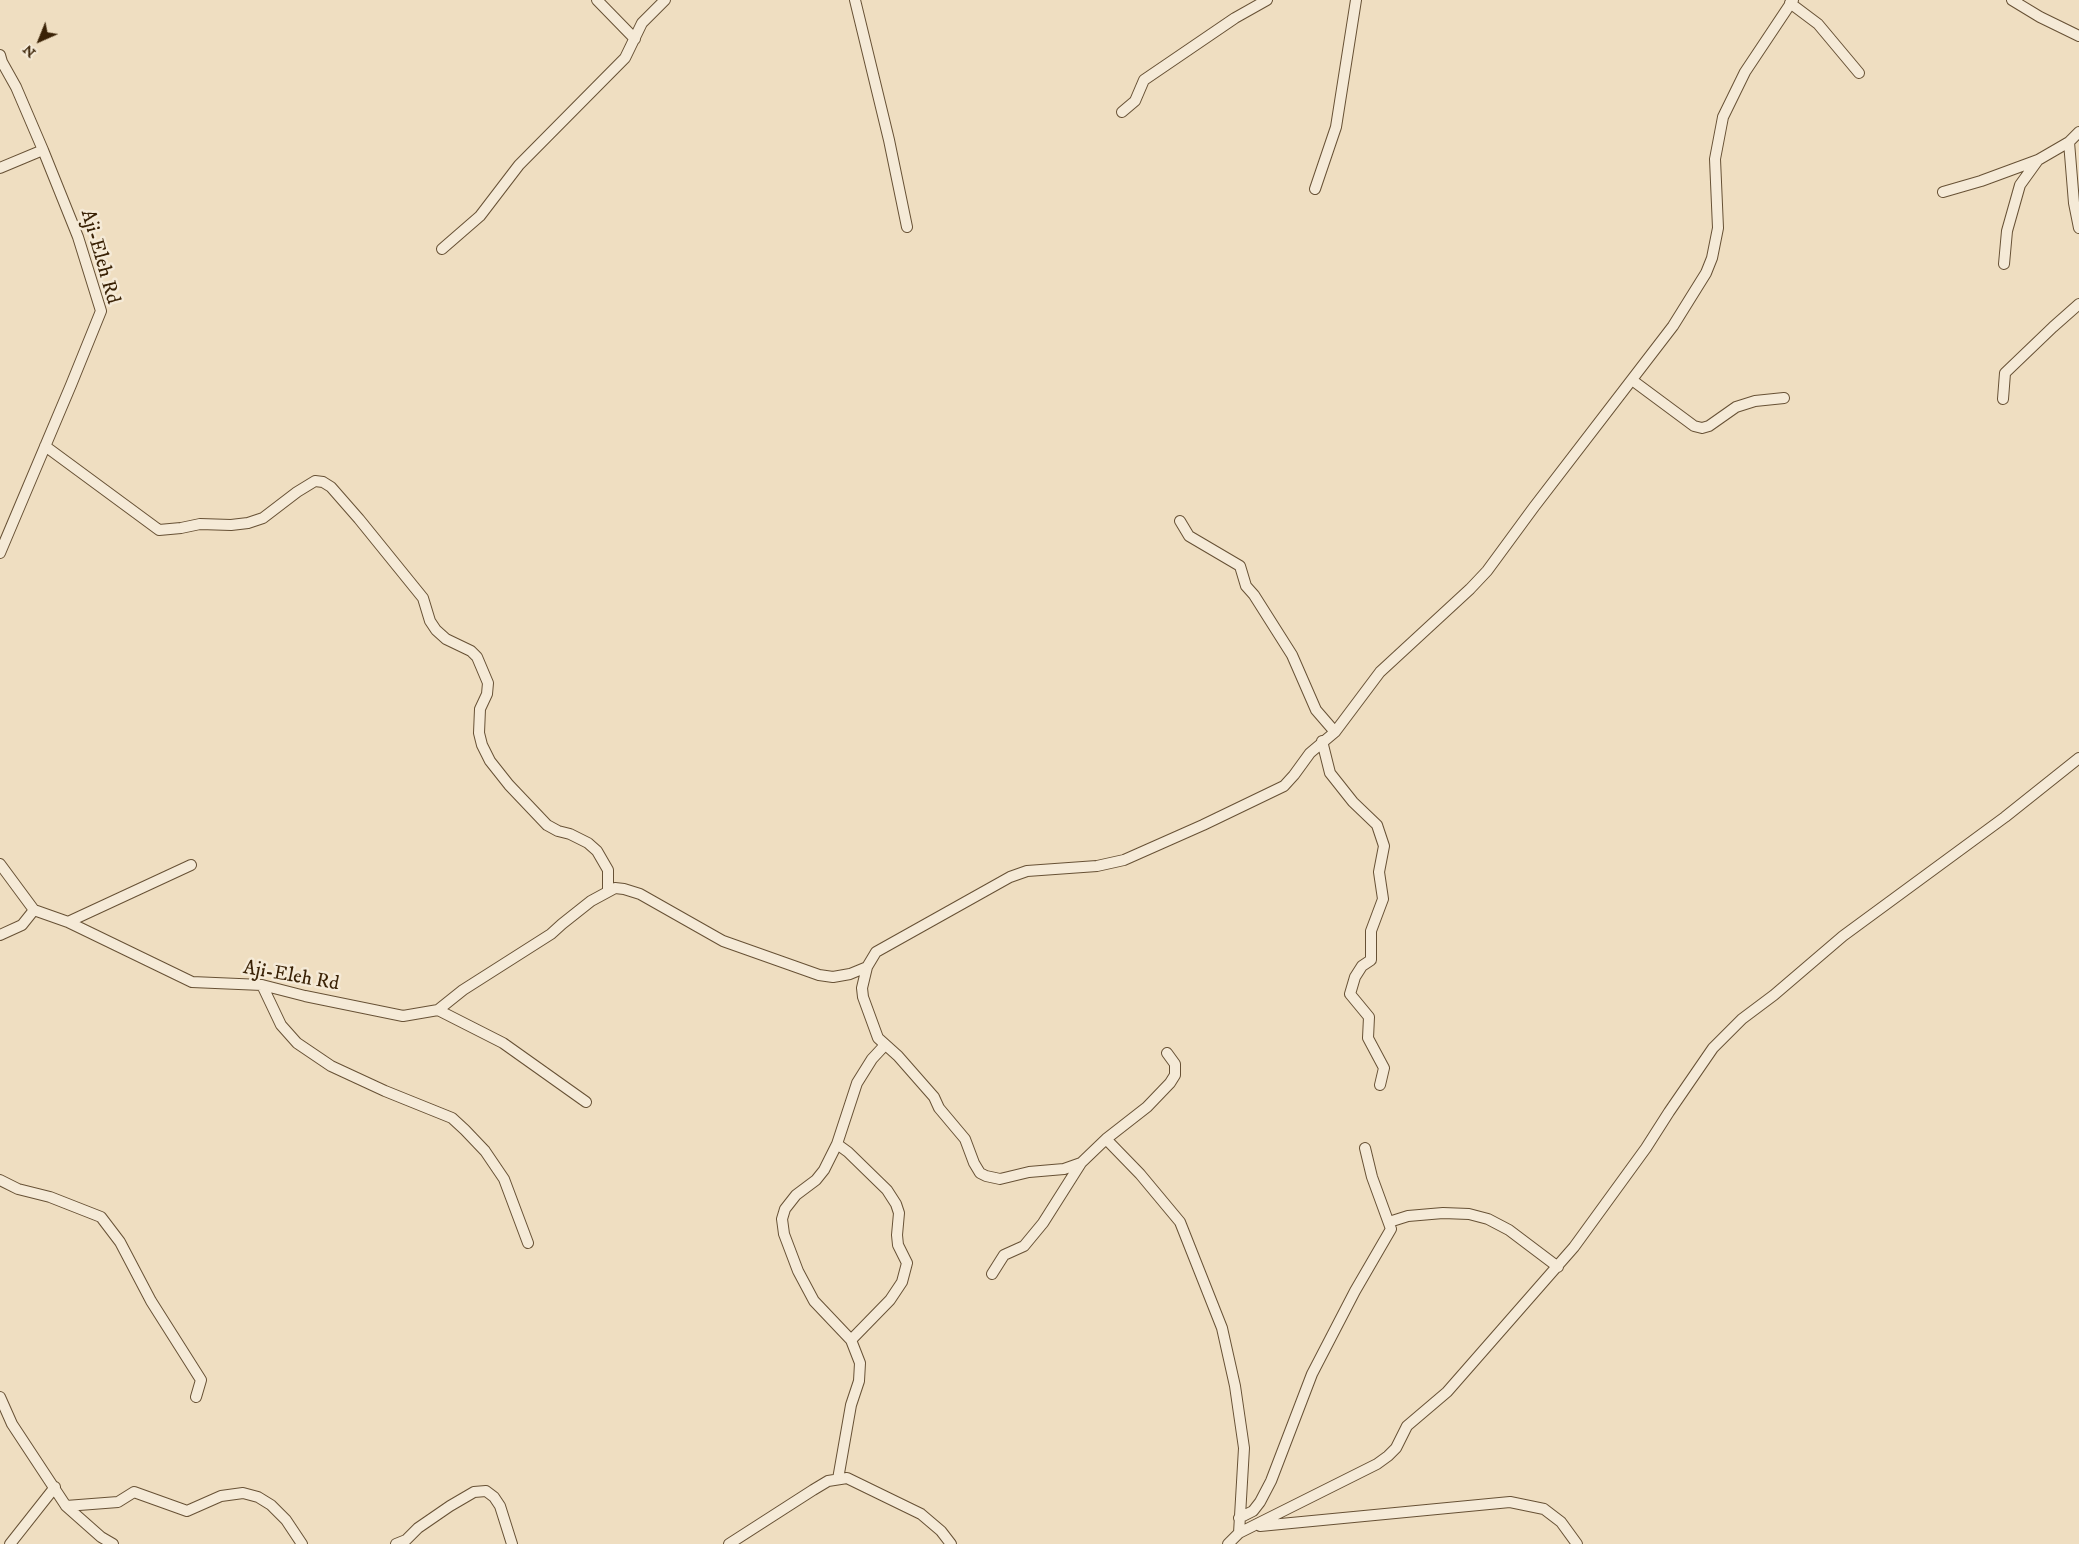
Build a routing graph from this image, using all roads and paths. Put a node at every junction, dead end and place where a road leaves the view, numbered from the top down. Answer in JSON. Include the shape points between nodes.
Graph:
{"nodes":[{"id":1,"x":597,"y":0,"type":"edge"},
{"id":2,"x":665,"y":0,"type":"edge"},
{"id":3,"x":855,"y":0,"type":"edge"},
{"id":4,"x":1267,"y":0,"type":"edge"},
{"id":5,"x":1356,"y":0,"type":"edge"},
{"id":6,"x":2012,"y":0,"type":"edge"},
{"id":7,"x":1792,"y":2,"type":"edge"},
{"id":8,"x":2079,"y":36,"type":"edge"},
{"id":9,"x":634,"y":39,"type":"junction"},
{"id":10,"x":0,"y":55,"type":"edge"},
{"id":11,"x":1859,"y":73,"type":"dead end"},
{"id":12,"x":1122,"y":112,"type":"dead end"},
{"id":13,"x":2079,"y":132,"type":"edge"},
{"id":14,"x":2069,"y":142,"type":"junction"},
{"id":15,"x":44,"y":150,"type":"junction"},
{"id":16,"x":2038,"y":160,"type":"junction"},
{"id":17,"x":0,"y":168,"type":"edge"},
{"id":18,"x":1315,"y":189,"type":"dead end"},
{"id":19,"x":1943,"y":192,"type":"dead end"},
{"id":20,"x":908,"y":226,"type":"dead end"},
{"id":21,"x":2079,"y":228,"type":"edge"},
{"id":22,"x":442,"y":249,"type":"dead end"},
{"id":23,"x":2004,"y":264,"type":"dead end"},
{"id":24,"x":2079,"y":304,"type":"edge"},
{"id":25,"x":1632,"y":380,"type":"junction"},
{"id":26,"x":1784,"y":398,"type":"dead end"},
{"id":27,"x":2003,"y":399,"type":"dead end"},
{"id":28,"x":46,"y":446,"type":"junction"},
{"id":29,"x":1180,"y":521,"type":"dead end"},
{"id":30,"x":0,"y":553,"type":"edge"},
{"id":31,"x":1335,"y":732,"type":"junction"},
{"id":32,"x":1322,"y":742,"type":"junction"},
{"id":33,"x":2079,"y":758,"type":"edge"},
{"id":34,"x":0,"y":864,"type":"edge"},
{"id":35,"x":192,"y":865,"type":"dead end"},
{"id":36,"x":608,"y":891,"type":"junction"},
{"id":37,"x":34,"y":910,"type":"junction"},
{"id":38,"x":68,"y":922,"type":"junction"},
{"id":39,"x":0,"y":936,"type":"edge"},
{"id":40,"x":867,"y":967,"type":"junction"},
{"id":41,"x":262,"y":985,"type":"junction"},
{"id":42,"x":438,"y":1010,"type":"junction"},
{"id":43,"x":885,"y":1045,"type":"junction"},
{"id":44,"x":1167,"y":1053,"type":"dead end"},
{"id":45,"x":1380,"y":1085,"type":"dead end"},
{"id":46,"x":586,"y":1102,"type":"dead end"},
{"id":47,"x":1106,"y":1139,"type":"junction"},
{"id":48,"x":837,"y":1144,"type":"junction"},
{"id":49,"x":1364,"y":1148,"type":"dead end"},
{"id":50,"x":1081,"y":1162,"type":"junction"},
{"id":51,"x":0,"y":1180,"type":"edge"},
{"id":52,"x":1389,"y":1222,"type":"junction"},
{"id":53,"x":528,"y":1243,"type":"dead end"},
{"id":54,"x":1558,"y":1267,"type":"junction"},
{"id":55,"x":992,"y":1274,"type":"dead end"},
{"id":56,"x":851,"y":1340,"type":"junction"},
{"id":57,"x":0,"y":1397,"type":"edge"},
{"id":58,"x":196,"y":1398,"type":"dead end"},
{"id":59,"x":838,"y":1479,"type":"junction"},
{"id":60,"x":55,"y":1488,"type":"junction"},
{"id":61,"x":66,"y":1506,"type":"junction"},
{"id":62,"x":1239,"y":1518,"type":"junction"},
{"id":63,"x":1252,"y":1527,"type":"junction"},
{"id":64,"x":1238,"y":1533,"type":"junction"},
{"id":65,"x":10,"y":1544,"type":"edge"},
{"id":66,"x":113,"y":1544,"type":"edge"},
{"id":67,"x":302,"y":1544,"type":"edge"},
{"id":68,"x":396,"y":1544,"type":"edge"},
{"id":69,"x":512,"y":1544,"type":"edge"},
{"id":70,"x":729,"y":1544,"type":"edge"},
{"id":71,"x":951,"y":1544,"type":"edge"},
{"id":72,"x":1228,"y":1544,"type":"edge"},
{"id":73,"x":1577,"y":1544,"type":"edge"}],
"edges":[{"from":1,"to":9,"type":"street"},
{"from":2,"to":9,"type":"street","via":[[642,23]]},
{"from":3,"to":20,"type":"street"},
{"from":4,"to":12,"type":"street","via":[[1144,80],[1135,101]]},
{"from":5,"to":18,"type":"street","via":[[1336,126]]},
{"from":6,"to":8,"type":"street"},
{"from":7,"to":11,"type":"street","via":[[1824,29]]},
{"from":7,"to":25,"type":"street","via":[[1746,72],[1724,117],[1715,159],[1718,228],[1706,273],[1673,326]]},
{"from":9,"to":22,"type":"street","via":[[625,58],[519,165],[480,216]]},
{"from":10,"to":15,"type":"street","name":"Aji-Eleh Rd"},
{"from":13,"to":14,"type":"street"},
{"from":14,"to":16,"type":"street"},
{"from":14,"to":21,"type":"street"},
{"from":15,"to":17,"type":"street"},
{"from":15,"to":28,"type":"street","name":"Aji-Eleh Rd","via":[[78,237],[101,311]]},
{"from":16,"to":19,"type":"street"},
{"from":16,"to":23,"type":"street","via":[[2020,185],[2007,231]]},
{"from":24,"to":27,"type":"street","via":[[2005,373]]},
{"from":25,"to":26,"type":"street","via":[[1694,426],[1702,428],[1736,407]]},
{"from":25,"to":31,"type":"street","via":[[1487,571],[1380,672]]},
{"from":28,"to":30,"type":"street","name":"Aji-Eleh Rd"},
{"from":28,"to":36,"type":"street","via":[[159,530],[200,524],[248,523],[263,518],[315,481],[324,482],[359,519],[423,598],[436,630],[477,657],[488,683],[480,710],[479,733],[490,761],[508,785],[547,825],[588,843],[597,851],[608,870]]},
{"from":29,"to":31,"type":"street","via":[[1189,536],[1240,566],[1246,586],[1292,655],[1316,710]]},
{"from":31,"to":32,"type":"street"},
{"from":32,"to":40,"type":"street","via":[[1284,786],[1124,860],[1097,866],[1027,871],[1010,877],[876,952]]},
{"from":32,"to":45,"type":"street","via":[[1330,773],[1377,825],[1384,846],[1379,872],[1383,899],[1371,931],[1371,960],[1362,966],[1350,994],[1368,1017],[1368,1038],[1384,1068]]},
{"from":33,"to":54,"type":"street","via":[[2005,817],[1843,936],[1742,1019],[1713,1048],[1646,1148]]},
{"from":34,"to":37,"type":"street"},
{"from":35,"to":38,"type":"street"},
{"from":36,"to":40,"type":"street","via":[[615,888],[640,894],[723,941],[818,975],[833,977]]},
{"from":36,"to":42,"type":"street","via":[[584,906],[552,934],[462,990]]},
{"from":37,"to":38,"type":"street","name":"Aji-Eleh Rd"},
{"from":37,"to":39,"type":"street","via":[[22,925]]},
{"from":38,"to":41,"type":"street","name":"Aji-Eleh Rd","via":[[192,982]]},
{"from":40,"to":43,"type":"street","via":[[863,998],[878,1038]]},
{"from":41,"to":42,"type":"street","name":"Aji-Eleh Rd","via":[[403,1016]]},
{"from":41,"to":53,"type":"street","via":[[281,1025],[297,1043],[331,1066],[452,1118],[465,1130],[485,1150],[504,1179]]},
{"from":42,"to":46,"type":"street","via":[[503,1043]]},
{"from":43,"to":48,"type":"street","via":[[857,1083]]},
{"from":43,"to":50,"type":"street","via":[[928,1090],[965,1138],[980,1173],[1000,1179],[1028,1172],[1064,1169]]},
{"from":44,"to":47,"type":"street","via":[[1175,1064],[1175,1075],[1147,1107]]},
{"from":47,"to":50,"type":"street"},
{"from":47,"to":62,"type":"street","via":[[1180,1222],[1222,1328],[1236,1386],[1244,1448]]},
{"from":48,"to":56,"type":"street","via":[[824,1170],[796,1195],[782,1219],[798,1271],[814,1301]]},
{"from":48,"to":56,"type":"street","via":[[887,1190],[896,1204],[899,1213],[898,1245],[907,1263],[902,1282],[890,1300]]},
{"from":49,"to":52,"type":"street"},
{"from":50,"to":55,"type":"street","via":[[1038,1230],[1024,1246],[1004,1254]]},
{"from":51,"to":58,"type":"street","via":[[101,1217],[120,1242],[151,1301],[201,1380]]},
{"from":52,"to":54,"type":"street","via":[[1408,1216],[1443,1213],[1488,1218],[1510,1230]]},
{"from":52,"to":62,"type":"street","via":[[1391,1229],[1312,1374],[1271,1481],[1253,1511]]},
{"from":54,"to":63,"type":"street","via":[[1447,1392],[1407,1426],[1388,1456]]},
{"from":56,"to":59,"type":"street","via":[[860,1363],[859,1381]]},
{"from":57,"to":60,"type":"street","via":[[12,1424]]},
{"from":59,"to":70,"type":"street","via":[[813,1490]]},
{"from":59,"to":71,"type":"street","via":[[847,1478],[859,1483],[921,1514]]},
{"from":60,"to":61,"type":"street"},
{"from":60,"to":65,"type":"street"},
{"from":61,"to":66,"type":"street"},
{"from":61,"to":67,"type":"street","via":[[118,1502],[134,1492],[187,1511],[221,1496],[243,1493],[271,1505]]},
{"from":62,"to":64,"type":"street"},
{"from":63,"to":64,"type":"street"},
{"from":63,"to":73,"type":"street","via":[[1510,1502],[1544,1509],[1561,1522]]},
{"from":64,"to":72,"type":"street"},
{"from":68,"to":69,"type":"street","via":[[450,1506],[474,1492],[486,1491],[500,1506]]}]}
